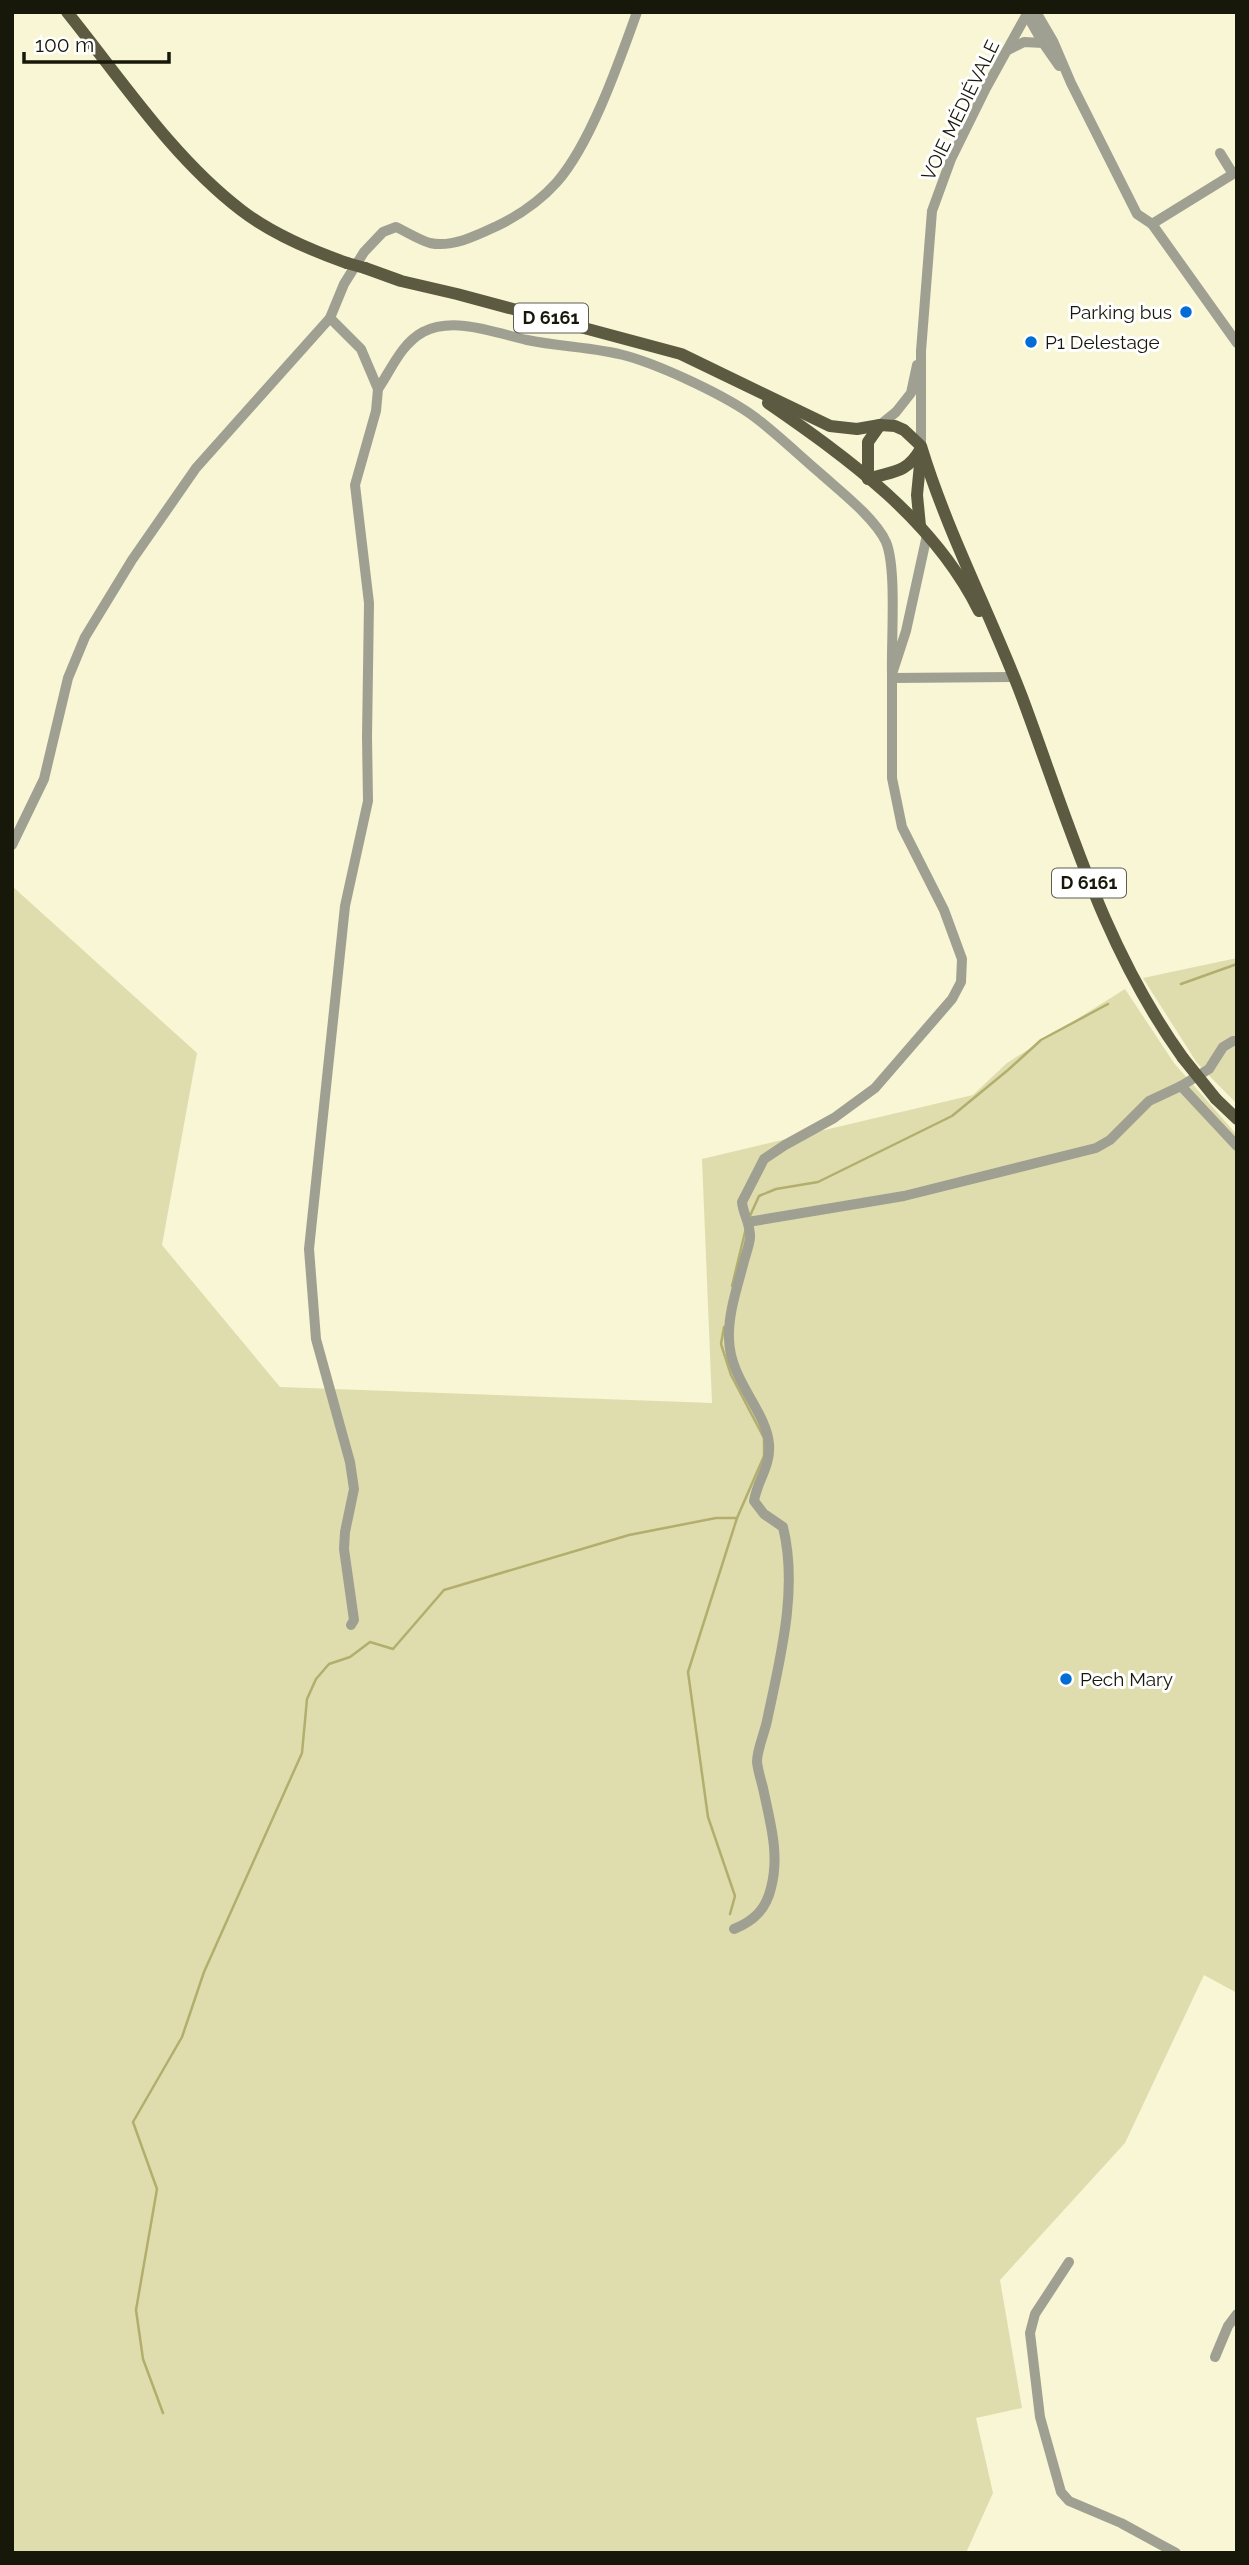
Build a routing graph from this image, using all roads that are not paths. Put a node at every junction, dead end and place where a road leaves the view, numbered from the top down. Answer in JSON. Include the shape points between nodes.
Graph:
{"nodes":[{"id":1,"x":67,"y":12,"type":"edge"},
{"id":2,"x":637,"y":12,"type":"edge"},
{"id":3,"x":1030,"y":13,"type":"edge"},
{"id":4,"x":1043,"y":43,"type":"junction"},
{"id":5,"x":1007,"y":50,"type":"junction"},
{"id":6,"x":1071,"y":83,"type":"junction"},
{"id":7,"x":1220,"y":153,"type":"dead end"},
{"id":8,"x":1152,"y":224,"type":"junction"},
{"id":9,"x":330,"y":318,"type":"junction"},
{"id":10,"x":1237,"y":343,"type":"edge"},
{"id":11,"x":921,"y":351,"type":"junction"},
{"id":12,"x":733,"y":379,"type":"junction"},
{"id":13,"x":378,"y":389,"type":"junction"},
{"id":14,"x":880,"y":425,"type":"junction"},
{"id":15,"x":921,"y":446,"type":"junction"},
{"id":16,"x":868,"y":479,"type":"junction"},
{"id":17,"x":924,"y":530,"type":"junction"},
{"id":18,"x":892,"y":676,"type":"junction"},
{"id":19,"x":1012,"y":677,"type":"junction"},
{"id":20,"x":1021,"y":696,"type":"junction"},
{"id":21,"x":12,"y":845,"type":"edge"},
{"id":22,"x":1237,"y":1041,"type":"edge"},
{"id":23,"x":1181,"y":1086,"type":"junction"},
{"id":24,"x":1237,"y":1119,"type":"edge"},
{"id":25,"x":1237,"y":1146,"type":"edge"},
{"id":26,"x":748,"y":1222,"type":"junction"},
{"id":27,"x":351,"y":1625,"type":"dead end"},
{"id":28,"x":734,"y":1929,"type":"dead end"},
{"id":29,"x":1069,"y":2262,"type":"dead end"},
{"id":30,"x":1237,"y":2314,"type":"edge"},
{"id":31,"x":1216,"y":2357,"type":"dead end"},
{"id":32,"x":1176,"y":2553,"type":"edge"}],
"edges":[{"from":1,"to":12,"type":"main road","number":"D 6161","bridge":true,"via":[[157,125],[219,192],[293,242],[401,281],[681,354]]},
{"from":2,"to":9,"type":"street","via":[[586,136],[556,183],[524,211],[461,240],[429,242],[396,227],[383,232],[344,284]]},
{"from":3,"to":4,"type":"street"},
{"from":3,"to":5,"type":"street","name":"VOIE MÉDIÉVALE"},
{"from":3,"to":6,"type":"street","via":[[1053,41]]},
{"from":4,"to":5,"type":"street","via":[[1024,41]]},
{"from":4,"to":6,"type":"street"},
{"from":5,"to":11,"type":"street","name":"VOIE MÉDIÉVALE","via":[[951,159],[932,211]]},
{"from":6,"to":8,"type":"street","via":[[1137,214]]},
{"from":7,"to":8,"type":"street","via":[[1233,174]]},
{"from":8,"to":10,"type":"street"},
{"from":9,"to":13,"type":"street","via":[[361,349]]},
{"from":9,"to":21,"type":"street","via":[[195,468],[85,637],[68,678],[44,779]]},
{"from":11,"to":14,"type":"street","via":[[911,393]]},
{"from":11,"to":15,"type":"street"},
{"from":12,"to":14,"type":"main road","via":[[830,426],[857,429]]},
{"from":12,"to":16,"type":"main road","number":"D 6161","via":[[831,447]]},
{"from":13,"to":18,"type":"street","via":[[405,346],[424,332],[446,325],[626,356],[734,404],[831,483],[886,543],[892,567]]},
{"from":13,"to":27,"type":"street","via":[[355,485],[369,603],[368,801],[345,906],[309,1249],[316,1339],[354,1489],[344,1549]]},
{"from":14,"to":15,"type":"main road","via":[[904,430]]},
{"from":14,"to":16,"type":"main road","via":[[868,442]]},
{"from":15,"to":16,"type":"main road","via":[[902,470]]},
{"from":15,"to":17,"type":"main road","via":[[917,495]]},
{"from":15,"to":20,"type":"main road","via":[[950,528]]},
{"from":16,"to":17,"type":"main road","number":"D 6161"},
{"from":17,"to":18,"type":"street","via":[[906,631]]},
{"from":17,"to":19,"type":"main road","number":"D 6161","via":[[972,598]]},
{"from":18,"to":19,"type":"street"},
{"from":18,"to":26,"type":"street","via":[[892,778],[902,827],[944,910],[962,958],[961,982],[952,999],[875,1087],[834,1118],[764,1159],[742,1202]]},
{"from":19,"to":20,"type":"main road","number":"D 6161"},
{"from":20,"to":24,"type":"main road","number":"D 6161","bridge":true,"via":[[1112,938],[1183,1058]]},
{"from":22,"to":23,"type":"street","via":[[1223,1046],[1209,1069]]},
{"from":23,"to":25,"type":"street"},
{"from":23,"to":26,"type":"street","via":[[1149,1101],[1096,1148],[904,1196]]},
{"from":26,"to":28,"type":"street","via":[[750,1239],[734,1299],[730,1356],[769,1444],[768,1462],[754,1501],[783,1527],[788,1606],[757,1761],[775,1846],[771,1892],[761,1912]]},
{"from":29,"to":32,"type":"street","via":[[1035,2314],[1030,2333],[1040,2417],[1061,2492],[1069,2501]]},
{"from":30,"to":31,"type":"street"}]}
